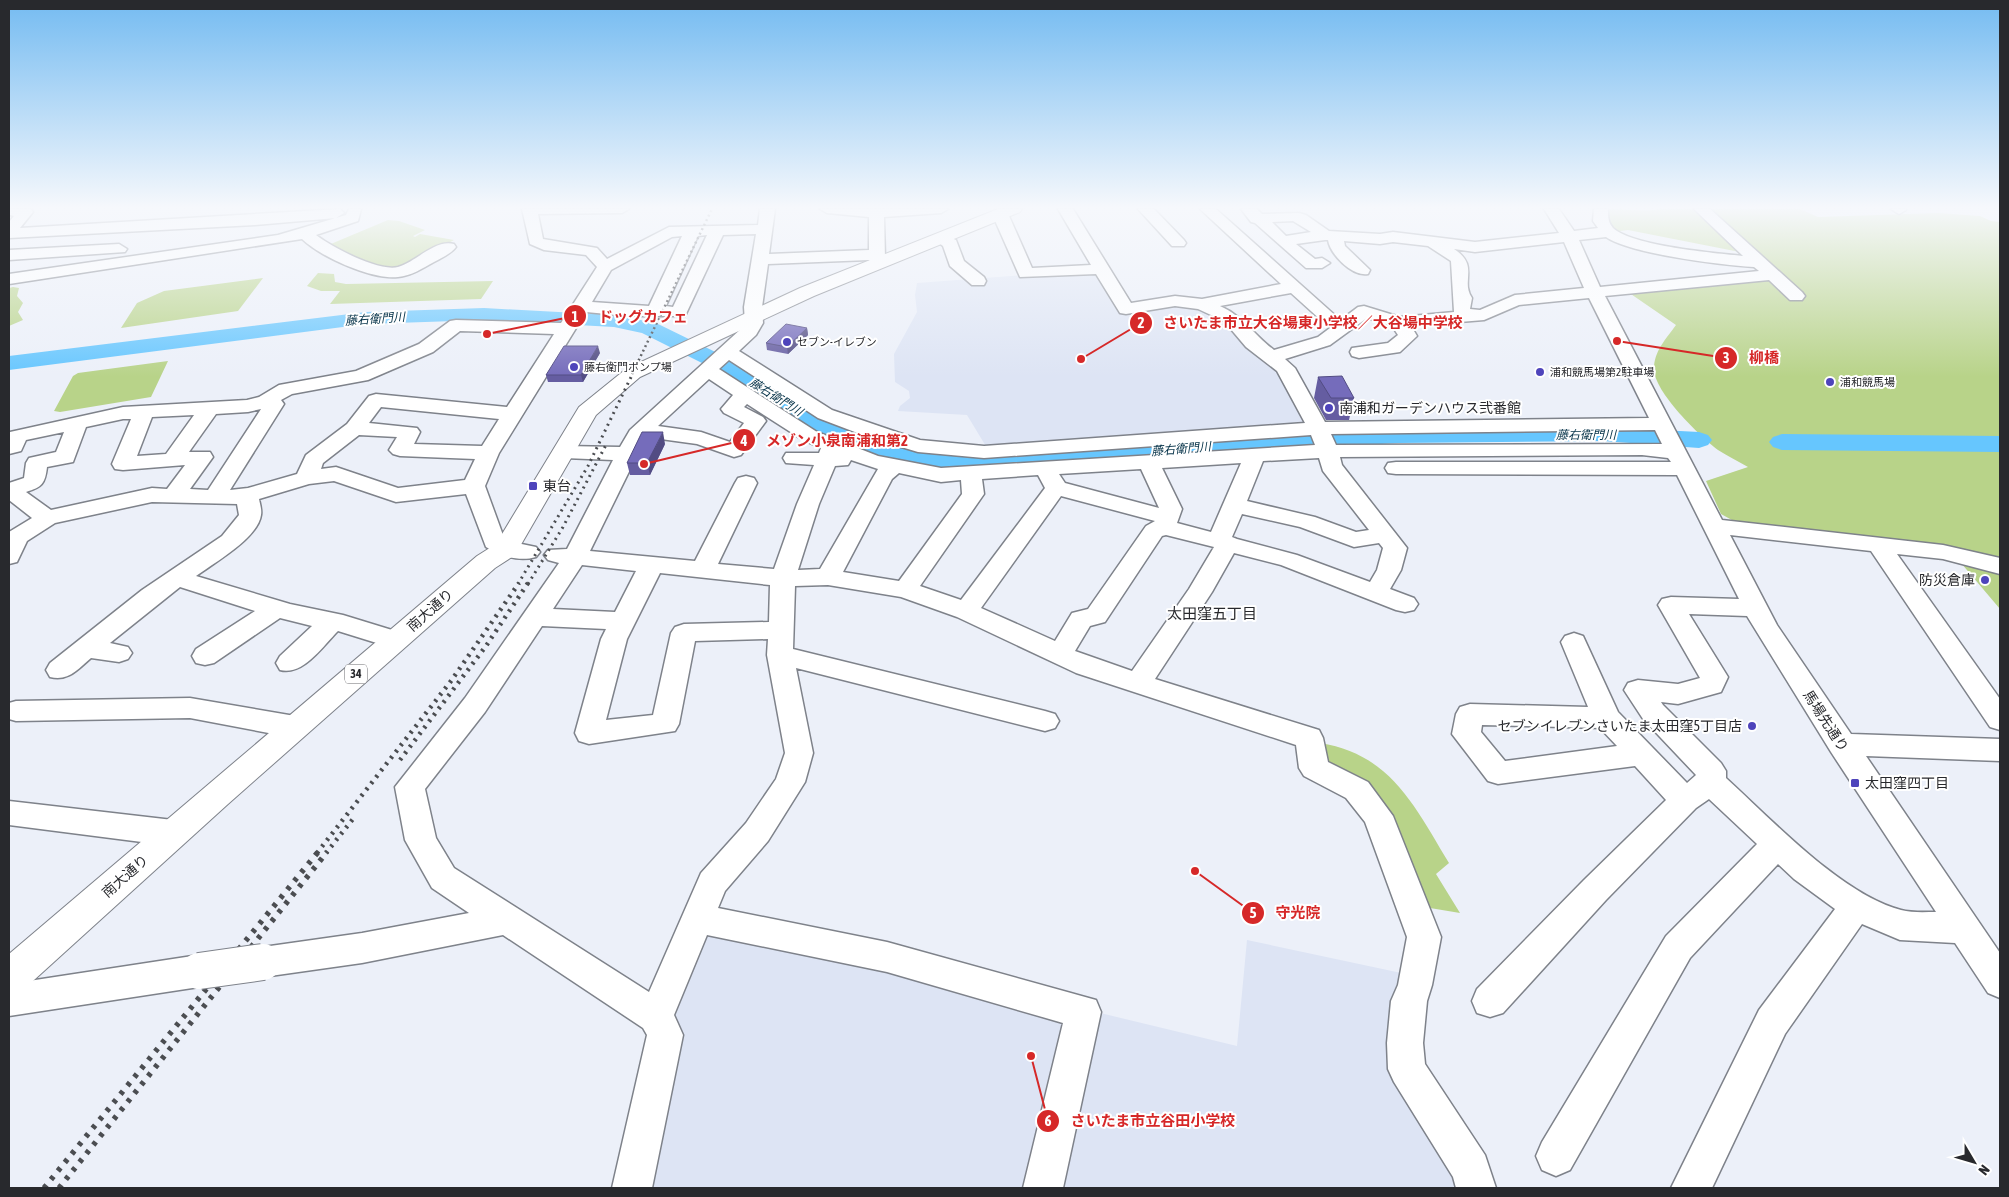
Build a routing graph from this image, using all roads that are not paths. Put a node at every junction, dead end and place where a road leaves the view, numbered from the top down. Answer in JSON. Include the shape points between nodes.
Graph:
{"nodes":[{"id":1,"x":111,"y":265,"type":"edge"},
{"id":2,"x":361,"y":265,"type":"edge"},
{"id":3,"x":414,"y":265,"type":"edge"},
{"id":4,"x":609,"y":265,"type":"edge"},
{"id":5,"x":677,"y":265,"type":"edge"},
{"id":6,"x":701,"y":265,"type":"edge"},
{"id":7,"x":759,"y":265,"type":"edge"},
{"id":8,"x":866,"y":265,"type":"edge"},
{"id":9,"x":958,"y":265,"type":"edge"},
{"id":10,"x":1024,"y":265,"type":"edge"},
{"id":11,"x":1099,"y":265,"type":"edge"},
{"id":12,"x":1268,"y":265,"type":"edge"},
{"id":13,"x":1356,"y":265,"type":"edge"},
{"id":14,"x":1460,"y":265,"type":"edge"},
{"id":15,"x":1582,"y":265,"type":"edge"},
{"id":16,"x":1763,"y":265,"type":"edge"},
{"id":17,"x":605,"y":267,"type":"joint"},
{"id":18,"x":1101,"y":268,"type":"junction"},
{"id":19,"x":1362,"y":270,"type":"dead end"},
{"id":20,"x":1773,"y":275,"type":"junction"},
{"id":21,"x":9,"y":279,"type":"edge"},
{"id":22,"x":978,"y":281,"type":"dead end"},
{"id":23,"x":1293,"y":287,"type":"junction"},
{"id":24,"x":1594,"y":291,"type":"junction"},
{"id":25,"x":1796,"y":296,"type":"dead end"},
{"id":26,"x":1238,"y":297,"type":"junction"},
{"id":27,"x":1202,"y":304,"type":"junction"},
{"id":28,"x":655,"y":312,"type":"junction"},
{"id":29,"x":1260,"y":312,"type":"dead end"},
{"id":30,"x":754,"y":317,"type":"junction"},
{"id":31,"x":1328,"y":317,"type":"dead end"},
{"id":32,"x":1467,"y":317,"type":"junction"},
{"id":33,"x":574,"y":318,"type":"junction"},
{"id":34,"x":1399,"y":322,"type":"junction"},
{"id":35,"x":1359,"y":352,"type":"dead end"},
{"id":36,"x":1270,"y":357,"type":"junction"},
{"id":37,"x":718,"y":361,"type":"junction"},
{"id":38,"x":745,"y":394,"type":"junction"},
{"id":39,"x":266,"y":401,"type":"junction"},
{"id":40,"x":209,"y":408,"type":"junction"},
{"id":41,"x":144,"y":412,"type":"junction"},
{"id":42,"x":513,"y":414,"type":"junction"},
{"id":43,"x":78,"y":422,"type":"junction"},
{"id":44,"x":354,"y":428,"type":"junction"},
{"id":45,"x":642,"y":430,"type":"junction"},
{"id":46,"x":1323,"y":439,"type":"junction"},
{"id":47,"x":1673,"y":444,"type":"junction"},
{"id":48,"x":9,"y":448,"type":"edge"},
{"id":49,"x":564,"y":452,"type":"junction"},
{"id":50,"x":830,"y":452,"type":"junction"},
{"id":51,"x":488,"y":453,"type":"junction"},
{"id":52,"x":627,"y":454,"type":"junction"},
{"id":53,"x":1255,"y":456,"type":"junction"},
{"id":54,"x":794,"y":458,"type":"dead end"},
{"id":55,"x":172,"y":460,"type":"junction"},
{"id":56,"x":1149,"y":462,"type":"junction"},
{"id":57,"x":895,"y":466,"type":"junction"},
{"id":58,"x":1396,"y":468,"type":"dead end"},
{"id":59,"x":971,"y":474,"type":"junction"},
{"id":60,"x":306,"y":478,"type":"junction"},
{"id":61,"x":1051,"y":479,"type":"junction"},
{"id":62,"x":746,"y":483,"type":"dead end"},
{"id":63,"x":474,"y":486,"type":"junction"},
{"id":64,"x":9,"y":491,"type":"edge"},
{"id":65,"x":174,"y":495,"type":"junction"},
{"id":66,"x":247,"y":495,"type":"junction"},
{"id":67,"x":215,"y":496,"type":"junction"},
{"id":68,"x":1234,"y":505,"type":"junction"},
{"id":69,"x":47,"y":518,"type":"junction"},
{"id":70,"x":1166,"y":522,"type":"junction"},
{"id":71,"x":1714,"y":526,"type":"junction"},
{"id":72,"x":1384,"y":535,"type":"junction"},
{"id":73,"x":1224,"y":542,"type":"junction"},
{"id":74,"x":12,"y":544,"type":"edge"},
{"id":75,"x":1879,"y":546,"type":"junction"},
{"id":76,"x":517,"y":550,"type":"junction"},
{"id":77,"x":566,"y":556,"type":"junction"},
{"id":78,"x":651,"y":566,"type":"junction"},
{"id":79,"x":2000,"y":566,"type":"edge"},
{"id":80,"x":703,"y":569,"type":"junction"},
{"id":81,"x":828,"y":577,"type":"junction"},
{"id":82,"x":176,"y":578,"type":"junction"},
{"id":83,"x":783,"y":578,"type":"junction"},
{"id":84,"x":905,"y":590,"type":"junction"},
{"id":85,"x":1376,"y":593,"type":"junction"},
{"id":86,"x":1405,"y":604,"type":"dead end"},
{"id":87,"x":277,"y":608,"type":"junction"},
{"id":88,"x":1756,"y":608,"type":"junction"},
{"id":89,"x":966,"y":610,"type":"junction"},
{"id":90,"x":534,"y":618,"type":"junction"},
{"id":91,"x":622,"y":621,"type":"junction"},
{"id":92,"x":332,"y":622,"type":"junction"},
{"id":93,"x":396,"y":640,"type":"junction"},
{"id":94,"x":1574,"y":642,"type":"dead end"},
{"id":95,"x":780,"y":643,"type":"junction"},
{"id":96,"x":86,"y":648,"type":"junction"},
{"id":97,"x":119,"y":653,"type":"dead end"},
{"id":98,"x":1060,"y":654,"type":"junction"},
{"id":99,"x":205,"y":656,"type":"dead end"},
{"id":100,"x":289,"y":663,"type":"dead end"},
{"id":101,"x":59,"y":670,"type":"dead end"},
{"id":102,"x":1138,"y":682,"type":"junction"},
{"id":103,"x":16,"y":711,"type":"dead end"},
{"id":104,"x":1607,"y":718,"type":"junction"},
{"id":105,"x":2000,"y":720,"type":"edge"},
{"id":106,"x":1045,"y":721,"type":"dead end"},
{"id":107,"x":294,"y":727,"type":"junction"},
{"id":108,"x":1841,"y":744,"type":"junction"},
{"id":109,"x":2000,"y":750,"type":"edge"},
{"id":110,"x":1642,"y":754,"type":"junction"},
{"id":111,"x":1711,"y":782,"type":"junction"},
{"id":112,"x":1685,"y":800,"type":"junction"},
{"id":113,"x":9,"y":813,"type":"edge"},
{"id":114,"x":174,"y":833,"type":"junction"},
{"id":115,"x":1776,"y":845,"type":"junction"},
{"id":116,"x":1856,"y":906,"type":"junction"},
{"id":117,"x":697,"y":918,"type":"junction"},
{"id":118,"x":507,"y":920,"type":"junction"},
{"id":119,"x":1966,"y":929,"type":"junction"},
{"id":120,"x":9,"y":978,"type":"edge"},
{"id":121,"x":2000,"y":982,"type":"edge"},
{"id":122,"x":9,"y":1000,"type":"edge"},
{"id":123,"x":1490,"y":1001,"type":"dead end"},
{"id":124,"x":656,"y":1016,"type":"junction"},
{"id":125,"x":1556,"y":1156,"type":"dead end"},
{"id":126,"x":632,"y":1188,"type":"edge"},
{"id":127,"x":1043,"y":1188,"type":"edge"},
{"id":128,"x":1476,"y":1188,"type":"edge"},
{"id":129,"x":1691,"y":1188,"type":"edge"}],
"edges":[{"from":1,"to":21,"type":"street"},
{"from":2,"to":3,"type":"street","via":[[398,273]]},
{"from":4,"to":17,"type":"street"},
{"from":5,"to":28,"type":"street"},
{"from":6,"to":28,"type":"street","via":[[679,312]]},
{"from":7,"to":30,"type":"street"},
{"from":8,"to":30,"type":"main road","number":"34"},
{"from":9,"to":22,"type":"street"},
{"from":10,"to":18,"type":"street","via":[[1026,273]]},
{"from":11,"to":18,"type":"street"},
{"from":12,"to":23,"type":"street"},
{"from":13,"to":19,"type":"street"},
{"from":14,"to":32,"type":"street","via":[[1461,310]]},
{"from":15,"to":24,"type":"street","name":"馬場先通り"},
{"from":16,"to":20,"type":"street"},
{"from":17,"to":33,"type":"street"},
{"from":18,"to":27,"type":"street","via":[[1126,308],[1175,301]]},
{"from":20,"to":24,"type":"street"},
{"from":20,"to":25,"type":"street"},
{"from":23,"to":26,"type":"street"},
{"from":23,"to":31,"type":"street"},
{"from":24,"to":32,"type":"street","via":[[1515,300],[1484,315]]},
{"from":24,"to":47,"type":"street","name":"馬場先通り"},
{"from":26,"to":27,"type":"street"},
{"from":26,"to":29,"type":"street"},
{"from":27,"to":36,"type":"street","via":[[1230,317]]},
{"from":28,"to":33,"type":"street"},
{"from":30,"to":37,"type":"street","via":[[750,331]]},
{"from":30,"to":49,"type":"main road","name":"南大通り","number":"34","via":[[633,374],[587,412]]},
{"from":32,"to":34,"type":"street"},
{"from":33,"to":39,"type":"street","via":[[456,325],[426,348],[361,376],[286,389]]},
{"from":33,"to":42,"type":"street"},
{"from":34,"to":35,"type":"street","via":[[1408,336],[1393,348]]},
{"from":34,"to":36,"type":"street","via":[[1364,311],[1324,341]]},
{"from":36,"to":46,"type":"street","via":[[1285,368]]},
{"from":37,"to":38,"type":"street"},
{"from":37,"to":45,"type":"street"},
{"from":37,"to":46,"type":"street","via":[[825,414],[918,446],[984,452]]},
{"from":38,"to":45,"type":"street","via":[[731,409],[756,421],[734,451],[701,438]]},
{"from":38,"to":50,"type":"street"},
{"from":39,"to":40,"type":"street","via":[[248,406]]},
{"from":39,"to":67,"type":"street","via":[[274,404]]},
{"from":40,"to":41,"type":"street"},
{"from":40,"to":55,"type":"street"},
{"from":41,"to":43,"type":"street"},
{"from":41,"to":55,"type":"street","via":[[123,464]]},
{"from":42,"to":44,"type":"street","via":[[376,400]]},
{"from":42,"to":51,"type":"street"},
{"from":43,"to":48,"type":"street","via":[[17,436],[14,446]]},
{"from":43,"to":64,"type":"street","via":[[65,457],[37,463],[34,482]]},
{"from":44,"to":51,"type":"street","via":[[410,432],[400,450]]},
{"from":44,"to":60,"type":"street","via":[[314,460]]},
{"from":45,"to":52,"type":"street"},
{"from":46,"to":47,"type":"street"},
{"from":46,"to":47,"type":"street","via":[[1642,449]]},
{"from":46,"to":53,"type":"street"},
{"from":46,"to":72,"type":"street","via":[[1331,466]]},
{"from":47,"to":58,"type":"street"},
{"from":47,"to":71,"type":"street","name":"馬場先通り"},
{"from":49,"to":52,"type":"street"},
{"from":49,"to":76,"type":"main road","name":"南大通り","number":"34"},
{"from":50,"to":54,"type":"street"},
{"from":50,"to":57,"type":"street"},
{"from":50,"to":83,"type":"street"},
{"from":51,"to":63,"type":"street"},
{"from":52,"to":77,"type":"street"},
{"from":53,"to":56,"type":"street"},
{"from":53,"to":68,"type":"street"},
{"from":55,"to":65,"type":"street","via":[[202,457]]},
{"from":56,"to":61,"type":"street"},
{"from":56,"to":70,"type":"street","via":[[1171,509]]},
{"from":57,"to":59,"type":"street","via":[[941,475]]},
{"from":57,"to":81,"type":"street","via":[[883,475]]},
{"from":59,"to":61,"type":"street"},
{"from":59,"to":84,"type":"street","via":[[973,494]]},
{"from":60,"to":63,"type":"street","via":[[336,474],[396,495]]},
{"from":60,"to":66,"type":"street"},
{"from":61,"to":70,"type":"street"},
{"from":61,"to":89,"type":"street"},
{"from":62,"to":80,"type":"street"},
{"from":63,"to":76,"type":"street","via":[[494,542]]},
{"from":64,"to":69,"type":"street"},
{"from":65,"to":67,"type":"street"},
{"from":65,"to":69,"type":"street","via":[[152,495]]},
{"from":66,"to":67,"type":"street"},
{"from":66,"to":82,"type":"street","via":[[250,515],[245,525],[230,540]]},
{"from":68,"to":72,"type":"street","via":[[1307,522],[1354,540]]},
{"from":68,"to":73,"type":"street"},
{"from":69,"to":74,"type":"street"},
{"from":70,"to":73,"type":"street"},
{"from":70,"to":98,"type":"street","via":[[1154,531],[1096,616],[1081,619]]},
{"from":71,"to":75,"type":"street"},
{"from":71,"to":88,"type":"street","name":"馬場先通り"},
{"from":72,"to":85,"type":"street","via":[[1396,548],[1389,570]]},
{"from":73,"to":85,"type":"street","via":[[1289,560]]},
{"from":73,"to":102,"type":"street","via":[[1200,592]]},
{"from":75,"to":79,"type":"street","via":[[1943,552]]},
{"from":75,"to":105,"type":"street"},
{"from":76,"to":93,"type":"main road","name":"南大通り","number":"34","via":[[486,562]]},
{"from":77,"to":78,"type":"street"},
{"from":77,"to":90,"type":"street"},
{"from":78,"to":80,"type":"street"},
{"from":78,"to":91,"type":"street"},
{"from":80,"to":83,"type":"street"},
{"from":81,"to":83,"type":"street"},
{"from":81,"to":84,"type":"street"},
{"from":82,"to":87,"type":"street"},
{"from":82,"to":96,"type":"street"},
{"from":83,"to":95,"type":"street"},
{"from":84,"to":89,"type":"street"},
{"from":85,"to":86,"type":"street"},
{"from":87,"to":92,"type":"street"},
{"from":87,"to":99,"type":"street"},
{"from":88,"to":108,"type":"street","name":"馬場先通り"},
{"from":88,"to":111,"type":"street","via":[[1671,605],[1714,677],[1711,685],[1678,694],[1638,690],[1653,712],[1711,771]]},
{"from":89,"to":98,"type":"street"},
{"from":90,"to":91,"type":"street"},
{"from":90,"to":118,"type":"street","via":[[476,705],[410,787],[421,840],[443,878]]},
{"from":91,"to":95,"type":"street","via":[[614,639],[589,732],[665,724],[684,633]]},
{"from":92,"to":93,"type":"street"},
{"from":92,"to":100,"type":"street"},
{"from":93,"to":107,"type":"main road","name":"南大通り","number":"34"},
{"from":94,"to":104,"type":"street"},
{"from":95,"to":106,"type":"street"},
{"from":95,"to":117,"type":"street","via":[[799,753],[790,782],[757,832],[712,883]]},
{"from":96,"to":97,"type":"street"},
{"from":96,"to":101,"type":"street"},
{"from":98,"to":102,"type":"street","via":[[1085,666]]},
{"from":102,"to":128,"type":"street","via":[[1310,738],[1314,768],[1357,790],[1378,816],[1424,937],[1409,1001],[1405,1044],[1407,1069],[1471,1169]]},
{"from":103,"to":107,"type":"street","via":[[190,708]]},
{"from":104,"to":110,"type":"street"},
{"from":104,"to":110,"type":"street","via":[[1470,714],[1466,734],[1498,773]]},
{"from":107,"to":114,"type":"main road","name":"南大通り","number":"34"},
{"from":108,"to":109,"type":"street"},
{"from":108,"to":119,"type":"street","name":"馬場先通り"},
{"from":110,"to":112,"type":"street"},
{"from":111,"to":112,"type":"street"},
{"from":111,"to":115,"type":"street"},
{"from":112,"to":123,"type":"street"},
{"from":113,"to":114,"type":"street"},
{"from":114,"to":120,"type":"main road","name":"南大通り","number":"34"},
{"from":115,"to":116,"type":"street"},
{"from":115,"to":125,"type":"street","via":[[1678,946]]},
{"from":116,"to":119,"type":"street","via":[[1900,925]]},
{"from":116,"to":129,"type":"street","via":[[1772,1022]]},
{"from":117,"to":124,"type":"street"},
{"from":117,"to":127,"type":"street","via":[[887,957],[1083,1012]]},
{"from":118,"to":122,"type":"street","bridge":true,"via":[[362,948]]},
{"from":118,"to":124,"type":"street"},
{"from":119,"to":121,"type":"street","name":"馬場先通り"},
{"from":124,"to":126,"type":"street","via":[[665,1035]]}]}
